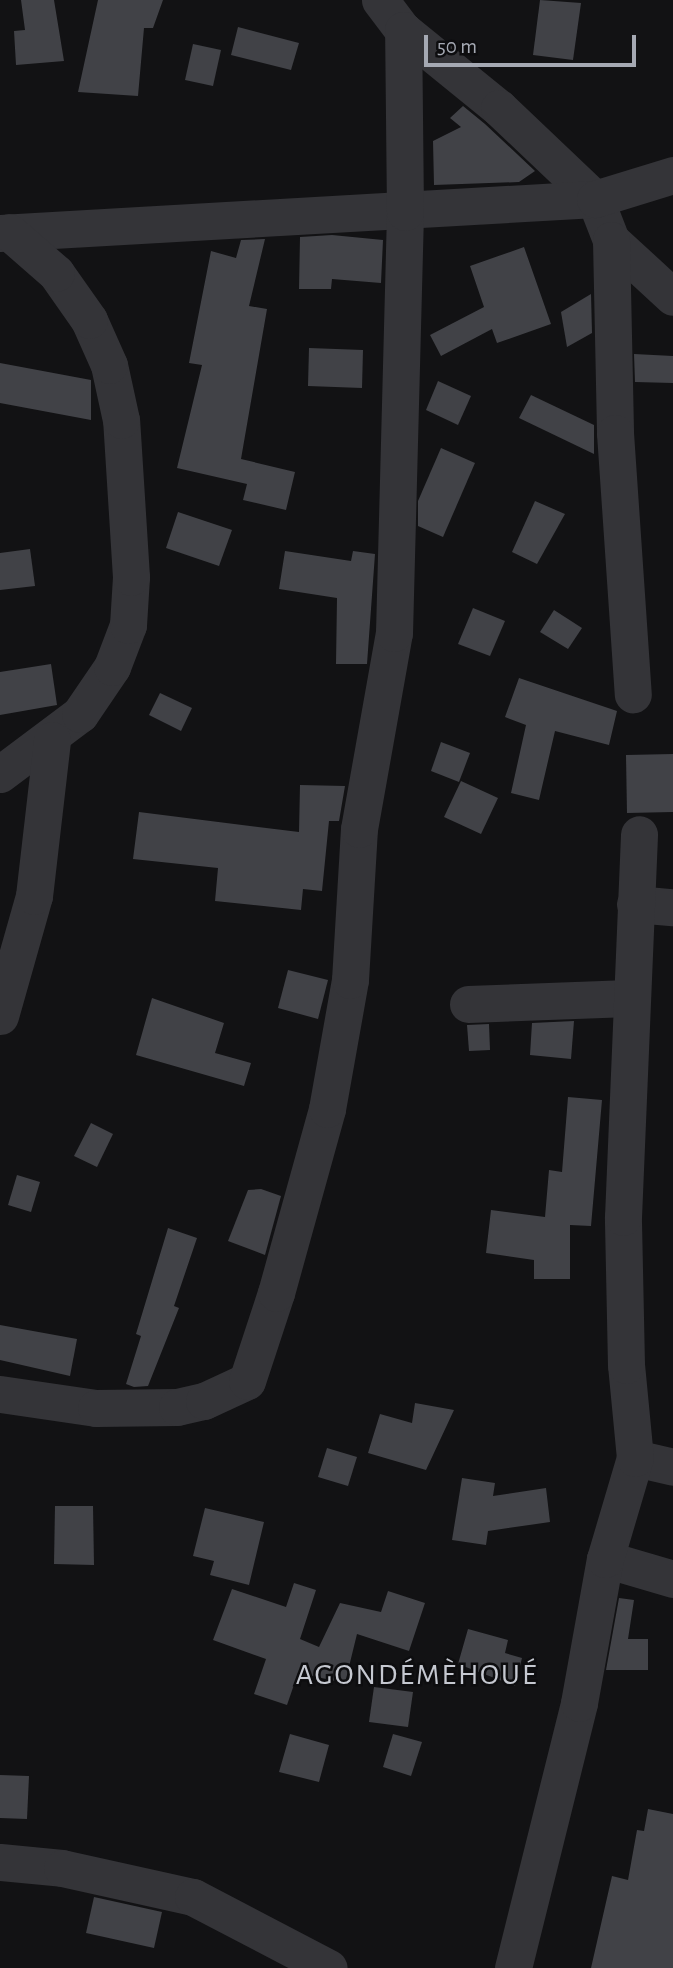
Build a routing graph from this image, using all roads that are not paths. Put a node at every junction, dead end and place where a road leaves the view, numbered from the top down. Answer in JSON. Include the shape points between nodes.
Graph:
{"nodes":[{"id":1,"x":380,"y":0,"type":"edge"},
{"id":2,"x":403,"y":30,"type":"junction"},
{"id":3,"x":673,"y":175,"type":"edge"},
{"id":4,"x":595,"y":199,"type":"junction"},
{"id":5,"x":405,"y":212,"type":"junction"},
{"id":6,"x":4,"y":232,"type":"edge"},
{"id":7,"x":611,"y":240,"type":"junction"},
{"id":8,"x":673,"y":297,"type":"edge"},
{"id":9,"x":633,"y":694,"type":"dead end"},
{"id":10,"x":52,"y":740,"type":"junction"},
{"id":11,"x":0,"y":774,"type":"edge"},
{"id":12,"x":639,"y":834,"type":"dead end"},
{"id":13,"x":635,"y":904,"type":"junction"},
{"id":14,"x":673,"y":907,"type":"edge"},
{"id":15,"x":629,"y":998,"type":"junction"},
{"id":16,"x":468,"y":1004,"type":"dead end"},
{"id":17,"x":0,"y":1016,"type":"edge"},
{"id":18,"x":0,"y":1394,"type":"edge"},
{"id":19,"x":635,"y":1458,"type":"junction"},
{"id":20,"x":673,"y":1467,"type":"edge"},
{"id":21,"x":605,"y":1559,"type":"junction"},
{"id":22,"x":673,"y":1579,"type":"edge"},
{"id":23,"x":0,"y":1862,"type":"edge"},
{"id":24,"x":329,"y":1968,"type":"edge"},
{"id":25,"x":513,"y":1968,"type":"edge"}],
"edges":[{"from":1,"to":2,"type":"street"},
{"from":2,"to":4,"type":"street","via":[[499,108]]},
{"from":2,"to":5,"type":"street"},
{"from":3,"to":4,"type":"street"},
{"from":4,"to":5,"type":"street"},
{"from":4,"to":7,"type":"street"},
{"from":5,"to":6,"type":"street"},
{"from":5,"to":18,"type":"street","via":[[394,633],[359,829],[350,980],[327,1109],[247,1381],[177,1408],[96,1408]]},
{"from":6,"to":10,"type":"street","via":[[56,273],[89,320],[109,365],[130,516],[128,625],[112,667],[79,714]]},
{"from":7,"to":8,"type":"street"},
{"from":7,"to":9,"type":"street","via":[[615,433]]},
{"from":10,"to":11,"type":"street"},
{"from":10,"to":17,"type":"street","via":[[34,896]]},
{"from":12,"to":13,"type":"street"},
{"from":13,"to":14,"type":"street"},
{"from":13,"to":15,"type":"street"},
{"from":15,"to":16,"type":"street"},
{"from":15,"to":19,"type":"street","via":[[623,1217],[626,1366]]},
{"from":19,"to":20,"type":"street"},
{"from":19,"to":21,"type":"street"},
{"from":21,"to":22,"type":"street"},
{"from":21,"to":25,"type":"street","via":[[579,1703]]},
{"from":23,"to":24,"type":"street","via":[[62,1868],[193,1897]]}]}
